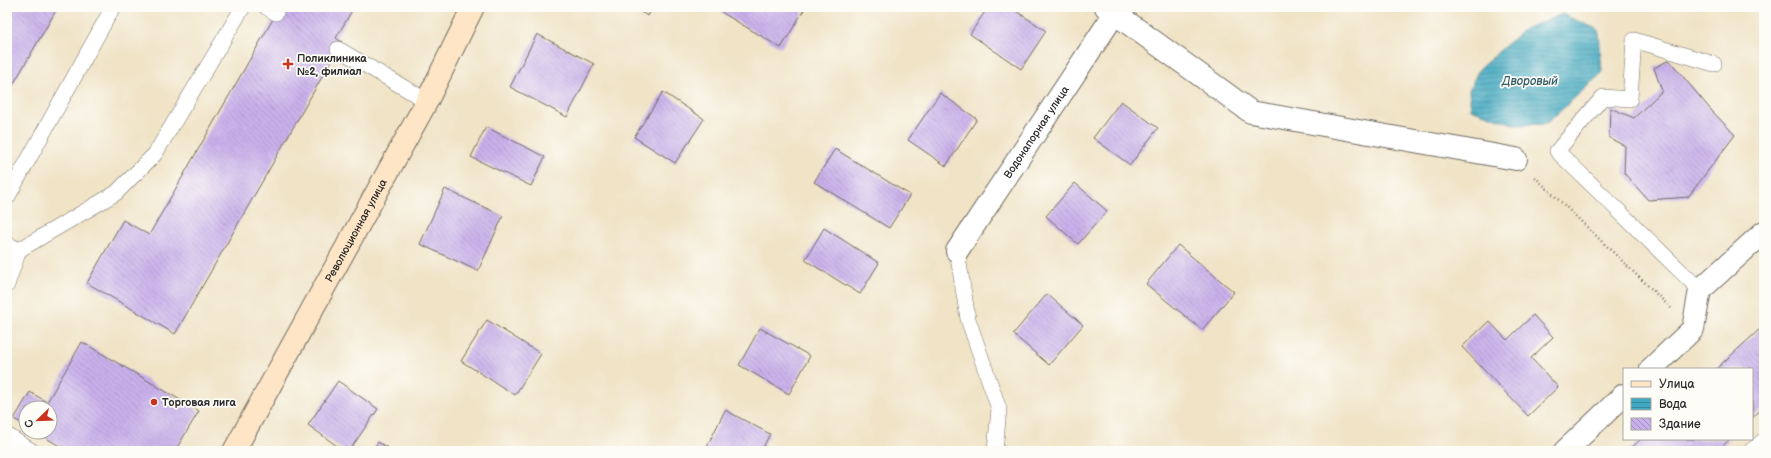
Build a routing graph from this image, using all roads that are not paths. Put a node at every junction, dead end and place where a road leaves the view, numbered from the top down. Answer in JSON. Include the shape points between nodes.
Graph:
{"nodes":[{"id":1,"x":113,"y":7,"type":"edge"},
{"id":2,"x":243,"y":7,"type":"edge"},
{"id":3,"x":473,"y":7,"type":"edge"},
{"id":4,"x":1110,"y":10,"type":"edge"},
{"id":5,"x":338,"y":49,"type":"dead end"},
{"id":6,"x":1714,"y":64,"type":"dead end"},
{"id":7,"x":427,"y":101,"type":"junction"},
{"id":8,"x":1516,"y":159,"type":"road end"},
{"id":9,"x":7,"y":198,"type":"edge"},
{"id":10,"x":1764,"y":232,"type":"edge"},
{"id":11,"x":13,"y":247,"type":"edge"},
{"id":12,"x":957,"y":251,"type":"joint"},
{"id":13,"x":7,"y":285,"type":"edge"},
{"id":14,"x":1700,"y":290,"type":"junction"},
{"id":15,"x":1652,"y":368,"type":"edge"},
{"id":16,"x":1623,"y":396,"type":"edge"},
{"id":17,"x":7,"y":435,"type":"edge"},
{"id":18,"x":1764,"y":440,"type":"edge"},
{"id":19,"x":32,"y":451,"type":"edge"},
{"id":20,"x":234,"y":451,"type":"edge"},
{"id":21,"x":995,"y":451,"type":"edge"},
{"id":22,"x":1565,"y":451,"type":"edge"},
{"id":23,"x":1751,"y":451,"type":"edge"}],
"edges":[{"from":1,"to":9,"type":"lane"},
{"from":2,"to":11,"type":"lane","via":[[155,154],[116,193]]},
{"from":3,"to":7,"type":"main road","name":"Революционная улица"},
{"from":4,"to":8,"type":"street","via":[[1251,112]]},
{"from":4,"to":12,"type":"street","name":"Водонапорная улица"},
{"from":5,"to":7,"type":"lane"},
{"from":6,"to":14,"type":"lane","via":[[1634,40],[1630,99],[1604,97],[1557,151]]},
{"from":7,"to":20,"type":"main road","name":"Революционная улица"},
{"from":10,"to":14,"type":"street"},
{"from":11,"to":13,"type":"lane"},
{"from":12,"to":21,"type":"lane","via":[[968,319],[999,409]]},
{"from":14,"to":15,"type":"street","via":[[1693,329]]},
{"from":16,"to":22,"type":"street"},
{"from":17,"to":19,"type":"lane"},
{"from":18,"to":23,"type":"lane"}]}
